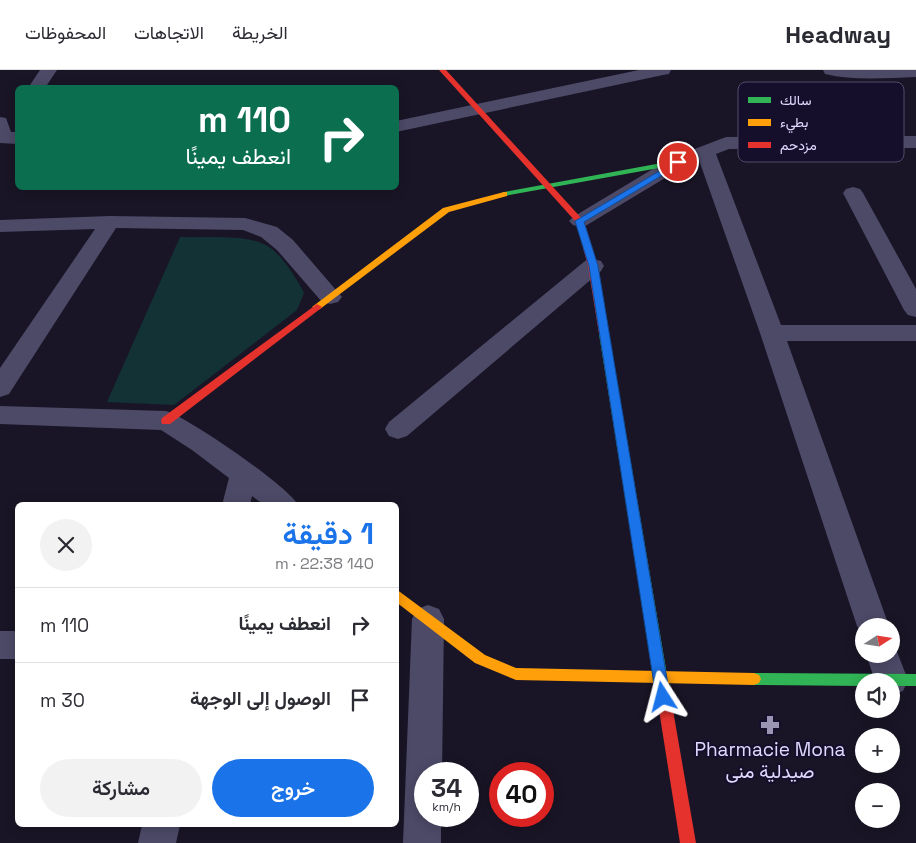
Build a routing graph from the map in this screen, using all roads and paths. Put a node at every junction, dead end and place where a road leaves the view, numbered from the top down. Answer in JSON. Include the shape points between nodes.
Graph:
{"nodes":[{"id":1,"x":49,"y":70,"type":"edge"},
{"id":2,"x":442,"y":70,"type":"edge"},
{"id":3,"x":663,"y":70,"type":"edge"},
{"id":4,"x":831,"y":70,"type":"edge"},
{"id":5,"x":916,"y":72,"type":"edge"},
{"id":6,"x":38,"y":85,"type":"edge"},
{"id":7,"x":477,"y":108,"type":"junction"},
{"id":8,"x":15,"y":119,"type":"edge"},
{"id":9,"x":399,"y":126,"type":"edge"},
{"id":10,"x":5,"y":134,"type":"edge"},
{"id":11,"x":738,"y":142,"type":"edge"},
{"id":12,"x":706,"y":152,"type":"junction"},
{"id":13,"x":678,"y":162,"type":"junction"},
{"id":14,"x":548,"y":187,"type":"junction"},
{"id":15,"x":853,"y":194,"type":"dead end"},
{"id":16,"x":580,"y":221,"type":"junction"},
{"id":17,"x":110,"y":222,"type":"junction"},
{"id":18,"x":0,"y":226,"type":"edge"},
{"id":19,"x":593,"y":266,"type":"junction"},
{"id":20,"x":330,"y":297,"type":"junction"},
{"id":21,"x":916,"y":310,"type":"edge"},
{"id":22,"x":772,"y":333,"type":"junction"},
{"id":23,"x":916,"y":333,"type":"edge"},
{"id":24,"x":0,"y":388,"type":"edge"},
{"id":25,"x":0,"y":415,"type":"edge"},
{"id":26,"x":166,"y":422,"type":"junction"},
{"id":27,"x":398,"y":429,"type":"dead end"},
{"id":28,"x":244,"y":474,"type":"junction"},
{"id":29,"x":237,"y":502,"type":"edge"},
{"id":30,"x":280,"y":502,"type":"edge"},
{"id":31,"x":399,"y":596,"type":"edge"},
{"id":32,"x":869,"y":618,"type":"edge"},
{"id":33,"x":428,"y":619,"type":"junction"},
{"id":34,"x":0,"y":645,"type":"edge"},
{"id":35,"x":15,"y":645,"type":"edge"},
{"id":36,"x":896,"y":671,"type":"edge"},
{"id":37,"x":660,"y":678,"type":"junction"},
{"id":38,"x":161,"y":827,"type":"edge"},
{"id":39,"x":157,"y":843,"type":"edge"},
{"id":40,"x":422,"y":843,"type":"edge"},
{"id":41,"x":688,"y":843,"type":"edge"}],
"edges":[{"from":1,"to":6,"type":"street"},
{"from":2,"to":7,"type":"street"},
{"from":3,"to":7,"type":"street"},
{"from":4,"to":5,"type":"street"},
{"from":7,"to":9,"type":"street"},
{"from":7,"to":14,"type":"street"},
{"from":8,"to":10,"type":"street"},
{"from":11,"to":12,"type":"street","via":[[726,143]]},
{"from":12,"to":13,"type":"street"},
{"from":12,"to":22,"type":"street"},
{"from":13,"to":14,"type":"street"},
{"from":13,"to":16,"type":"street"},
{"from":14,"to":16,"type":"street"},
{"from":14,"to":20,"type":"street","via":[[489,197],[446,210]]},
{"from":15,"to":21,"type":"street"},
{"from":16,"to":19,"type":"street"},
{"from":17,"to":18,"type":"street"},
{"from":17,"to":20,"type":"street","via":[[245,224],[269,232],[285,244]]},
{"from":17,"to":24,"type":"street"},
{"from":19,"to":27,"type":"street"},
{"from":19,"to":37,"type":"street"},
{"from":20,"to":26,"type":"street"},
{"from":22,"to":23,"type":"street"},
{"from":22,"to":32,"type":"street"},
{"from":25,"to":26,"type":"street"},
{"from":26,"to":28,"type":"street"},
{"from":28,"to":29,"type":"street"},
{"from":28,"to":30,"type":"street"},
{"from":31,"to":33,"type":"street"},
{"from":33,"to":37,"type":"street","via":[[480,659],[516,674]]},
{"from":33,"to":40,"type":"street"},
{"from":34,"to":35,"type":"street"},
{"from":36,"to":37,"type":"street"},
{"from":37,"to":41,"type":"street"},
{"from":38,"to":39,"type":"street"}]}
